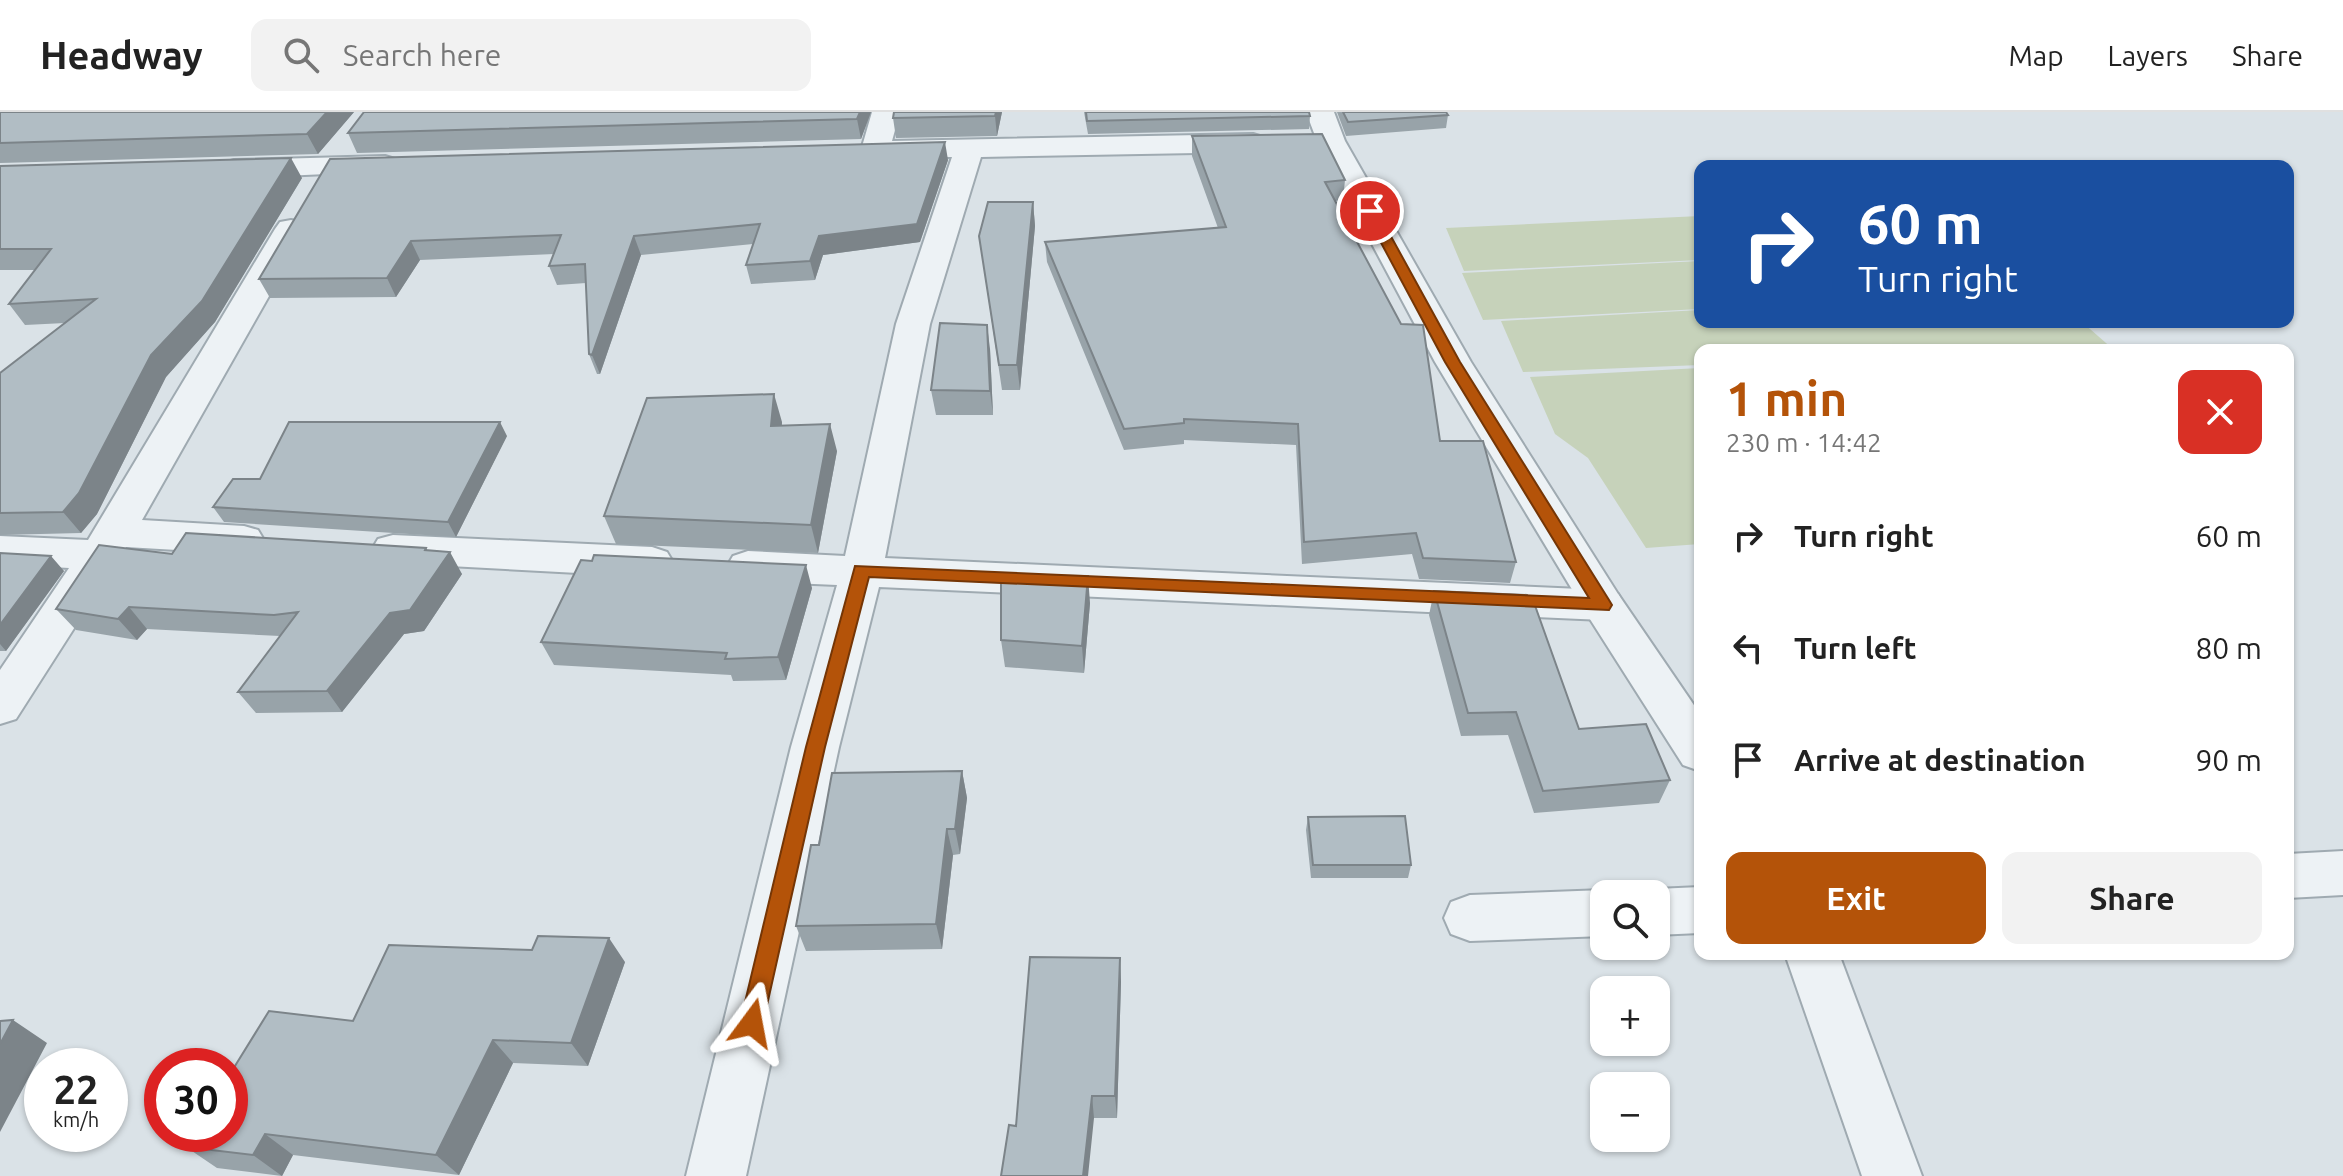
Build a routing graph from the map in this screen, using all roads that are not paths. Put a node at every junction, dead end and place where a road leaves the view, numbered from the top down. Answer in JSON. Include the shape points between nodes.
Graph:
{"nodes":[{"id":1,"x":886,"y":112,"type":"edge"},
{"id":2,"x":354,"y":134,"type":"edge"},
{"id":3,"x":1308,"y":134,"type":"edge"},
{"id":4,"x":875,"y":150,"type":"junction"},
{"id":5,"x":969,"y":150,"type":"junction"},
{"id":6,"x":843,"y":151,"type":"edge"},
{"id":7,"x":405,"y":164,"type":"edge"},
{"id":8,"x":327,"y":166,"type":"junction"},
{"id":9,"x":203,"y":170,"type":"edge"},
{"id":10,"x":289,"y":543,"type":"edge"},
{"id":11,"x":107,"y":544,"type":"junction"},
{"id":12,"x":353,"y":547,"type":"edge"},
{"id":13,"x":0,"y":550,"type":"edge"},
{"id":14,"x":862,"y":571,"type":"junction"},
{"id":15,"x":1603,"y":605,"type":"junction"},
{"id":16,"x":0,"y":706,"type":"edge"},
{"id":17,"x":1694,"y":743,"type":"edge"},
{"id":18,"x":2343,"y":873,"type":"edge"},
{"id":19,"x":2294,"y":876,"type":"edge"},
{"id":20,"x":1694,"y":910,"type":"edge"},
{"id":21,"x":1670,"y":911,"type":"edge"},
{"id":22,"x":1590,"y":914,"type":"edge"},
{"id":23,"x":1470,"y":918,"type":"dead end"},
{"id":24,"x":1814,"y":960,"type":"edge"},
{"id":25,"x":716,"y":1176,"type":"edge"},
{"id":26,"x":1892,"y":1176,"type":"edge"}],
"edges":[{"from":1,"to":4,"type":"street"},
{"from":2,"to":8,"type":"street"},
{"from":3,"to":5,"type":"street"},
{"from":3,"to":15,"type":"street"},
{"from":4,"to":5,"type":"street"},
{"from":4,"to":6,"type":"street"},
{"from":5,"to":14,"type":"street","via":[[913,324]]},
{"from":7,"to":8,"type":"street"},
{"from":8,"to":9,"type":"street"},
{"from":8,"to":11,"type":"street"},
{"from":10,"to":11,"type":"street"},
{"from":11,"to":13,"type":"street"},
{"from":11,"to":16,"type":"street"},
{"from":12,"to":14,"type":"street"},
{"from":14,"to":15,"type":"street"},
{"from":14,"to":25,"type":"street","via":[[815,747]]},
{"from":15,"to":17,"type":"street"},
{"from":18,"to":19,"type":"street"},
{"from":20,"to":21,"type":"street"},
{"from":22,"to":23,"type":"street"},
{"from":24,"to":26,"type":"street"}]}
